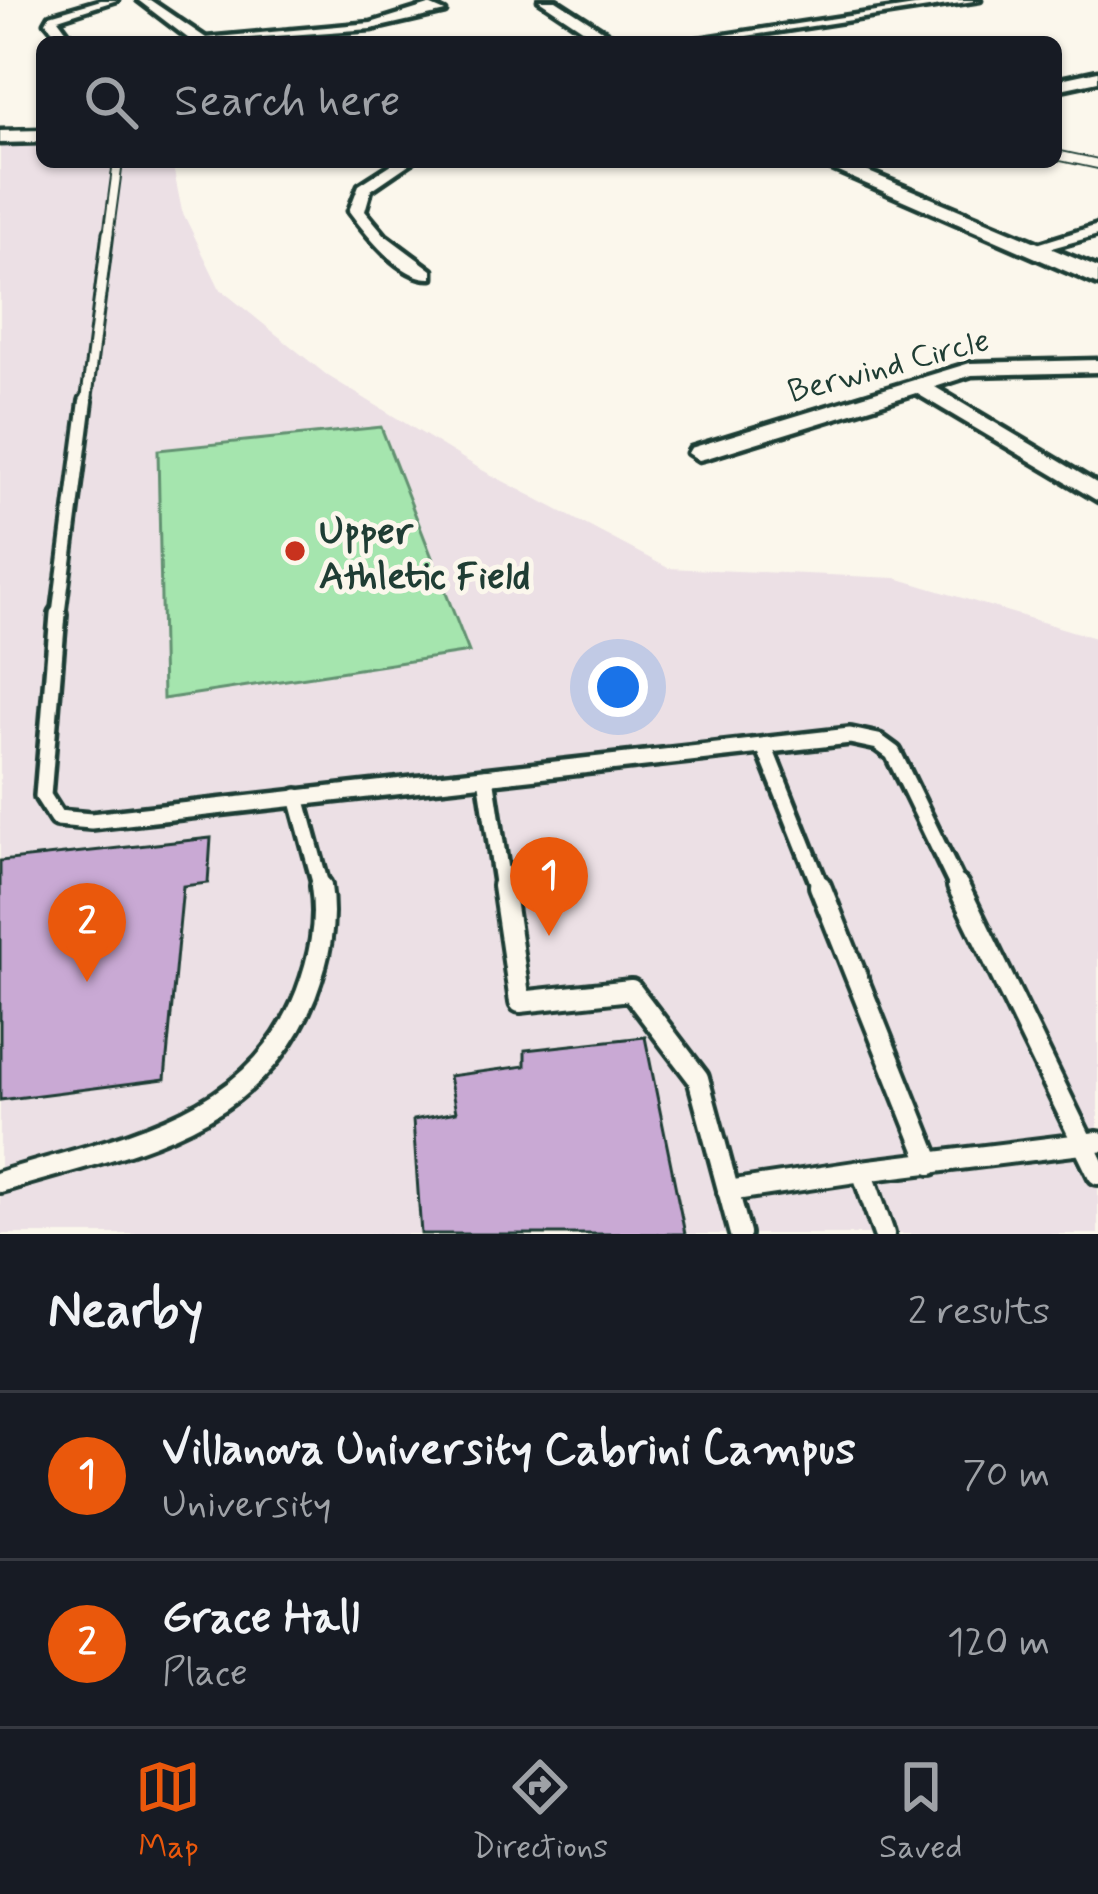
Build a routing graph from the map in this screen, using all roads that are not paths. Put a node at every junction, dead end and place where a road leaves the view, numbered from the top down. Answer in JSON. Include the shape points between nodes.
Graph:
{"nodes":[{"id":1,"x":112,"y":0,"type":"edge"},
{"id":2,"x":143,"y":0,"type":"edge"},
{"id":3,"x":546,"y":0,"type":"edge"},
{"id":4,"x":975,"y":0,"type":"edge"},
{"id":5,"x":414,"y":16,"type":"dead end"},
{"id":6,"x":64,"y":36,"type":"edge"},
{"id":7,"x":194,"y":36,"type":"edge"},
{"id":8,"x":266,"y":36,"type":"edge"},
{"id":9,"x":603,"y":36,"type":"edge"},
{"id":10,"x":726,"y":36,"type":"edge"},
{"id":11,"x":1098,"y":76,"type":"edge"},
{"id":12,"x":1062,"y":84,"type":"edge"},
{"id":13,"x":36,"y":136,"type":"edge"},
{"id":14,"x":0,"y":137,"type":"edge"},
{"id":15,"x":1062,"y":156,"type":"edge"},
{"id":16,"x":1098,"y":164,"type":"edge"},
{"id":17,"x":117,"y":168,"type":"edge"},
{"id":18,"x":396,"y":168,"type":"edge"},
{"id":19,"x":841,"y":168,"type":"edge"},
{"id":20,"x":1098,"y":230,"type":"edge"},
{"id":21,"x":1030,"y":249,"type":"junction"},
{"id":22,"x":426,"y":274,"type":"dead end"},
{"id":23,"x":1098,"y":277,"type":"edge"},
{"id":24,"x":1098,"y":366,"type":"edge"},
{"id":25,"x":916,"y":384,"type":"junction"},
{"id":26,"x":699,"y":453,"type":"dead end"},
{"id":27,"x":1098,"y":494,"type":"edge"},
{"id":28,"x":764,"y":746,"type":"junction"},
{"id":29,"x":486,"y":777,"type":"junction"},
{"id":30,"x":297,"y":797,"type":"junction"},
{"id":31,"x":1090,"y":1143,"type":"edge"},
{"id":32,"x":931,"y":1164,"type":"junction"},
{"id":33,"x":862,"y":1171,"type":"junction"},
{"id":34,"x":1098,"y":1174,"type":"edge"},
{"id":35,"x":0,"y":1182,"type":"edge"},
{"id":36,"x":728,"y":1190,"type":"junction"},
{"id":37,"x":740,"y":1234,"type":"edge"},
{"id":38,"x":884,"y":1234,"type":"edge"}],
"edges":[{"from":1,"to":6,"type":"street","via":[[54,16]]},
{"from":2,"to":7,"type":"street"},
{"from":3,"to":9,"type":"street"},
{"from":4,"to":10,"type":"street"},
{"from":5,"to":8,"type":"street"},
{"from":11,"to":12,"type":"street"},
{"from":13,"to":14,"type":"street"},
{"from":15,"to":16,"type":"lane"},
{"from":17,"to":30,"type":"lane","via":[[58,612],[43,796],[57,818],[91,820]]},
{"from":18,"to":22,"type":"street","via":[[364,188],[357,211]]},
{"from":19,"to":21,"type":"street"},
{"from":20,"to":21,"type":"street"},
{"from":21,"to":23,"type":"street"},
{"from":24,"to":25,"type":"street","name":"Berwind Circle","via":[[1006,364]]},
{"from":25,"to":26,"type":"street","name":"Berwind Circle"},
{"from":25,"to":27,"type":"street"},
{"from":28,"to":29,"type":"lane"},
{"from":28,"to":31,"type":"lane","via":[[850,736],[892,753]]},
{"from":28,"to":32,"type":"lane"},
{"from":29,"to":30,"type":"lane"},
{"from":29,"to":36,"type":"lane","via":[[520,1002],[631,990],[698,1078]]},
{"from":30,"to":35,"type":"lane","via":[[324,907],[318,954],[305,1004],[250,1087],[188,1123]]},
{"from":31,"to":32,"type":"lane"},
{"from":31,"to":34,"type":"lane"},
{"from":32,"to":33,"type":"lane"},
{"from":33,"to":36,"type":"lane"},
{"from":33,"to":38,"type":"lane"},
{"from":36,"to":37,"type":"lane"}]}
